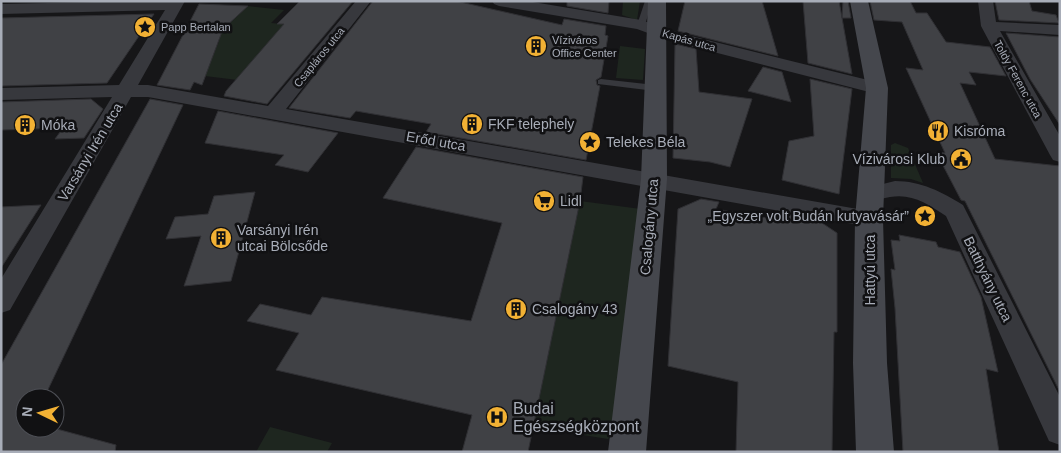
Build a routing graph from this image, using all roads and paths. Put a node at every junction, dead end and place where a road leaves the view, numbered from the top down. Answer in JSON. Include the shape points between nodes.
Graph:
{"nodes":[{"id":1,"x":364,"y":1,"type":"edge"},
{"id":2,"x":499,"y":1,"type":"edge"},
{"id":3,"x":649,"y":1,"type":"edge"},
{"id":4,"x":657,"y":1,"type":"edge"},
{"id":5,"x":859,"y":1,"type":"edge"},
{"id":6,"x":985,"y":1,"type":"edge"},
{"id":7,"x":177,"y":3,"type":"edge"},
{"id":8,"x":1,"y":10,"type":"edge"},
{"id":9,"x":989,"y":26,"type":"junction"},
{"id":10,"x":649,"y":28,"type":"junction"},
{"id":11,"x":1060,"y":30,"type":"edge"},
{"id":12,"x":601,"y":82,"type":"dead end"},
{"id":13,"x":655,"y":88,"type":"junction"},
{"id":14,"x":877,"y":88,"type":"junction"},
{"id":15,"x":122,"y":91,"type":"junction"},
{"id":16,"x":1,"y":94,"type":"edge"},
{"id":17,"x":273,"y":113,"type":"junction"},
{"id":18,"x":1060,"y":155,"type":"edge"},
{"id":19,"x":654,"y":179,"type":"junction"},
{"id":20,"x":870,"y":206,"type":"junction"},
{"id":21,"x":1,"y":302,"type":"edge"},
{"id":22,"x":1060,"y":430,"type":"edge"},
{"id":23,"x":626,"y":452,"type":"edge"},
{"id":24,"x":875,"y":452,"type":"edge"}],
"edges":[{"from":1,"to":17,"type":"street","name":"Csapláros utca"},
{"from":2,"to":10,"type":"street","name":"Kapás utca"},
{"from":3,"to":10,"type":"lane","name":"Csalogány utca"},
{"from":4,"to":10,"type":"street","name":"Csalogány utca"},
{"from":5,"to":14,"type":"street"},
{"from":6,"to":9,"type":"street","name":"Toldy Ferenc utca"},
{"from":7,"to":8,"type":"street"},
{"from":7,"to":15,"type":"street","name":"Varsányi Irén utca"},
{"from":9,"to":11,"type":"street"},
{"from":9,"to":18,"type":"street","name":"Toldy Ferenc utca"},
{"from":10,"to":13,"type":"street","name":"Csalogány utca"},
{"from":10,"to":14,"type":"street","name":"Kapás utca","via":[[676,38]]},
{"from":12,"to":13,"type":"lane"},
{"from":13,"to":19,"type":"street","name":"Csalogány utca"},
{"from":14,"to":20,"type":"street","name":"Hattyú utca"},
{"from":15,"to":16,"type":"street","name":"Erőd utca"},
{"from":15,"to":17,"type":"street","name":"Erőd utca","via":[[148,91]]},
{"from":15,"to":21,"type":"street","name":"Varsányi Irén utca"},
{"from":17,"to":19,"type":"street","name":"Erőd utca"},
{"from":19,"to":20,"type":"street","name":"Erőd utca"},
{"from":19,"to":23,"type":"street","name":"Csalogány utca"},
{"from":20,"to":22,"type":"street","name":"Batthyány utca","via":[[891,187],[913,189],[934,196],[955,211]]},
{"from":20,"to":24,"type":"street","name":"Hattyú utca","via":[[870,363]]}]}
